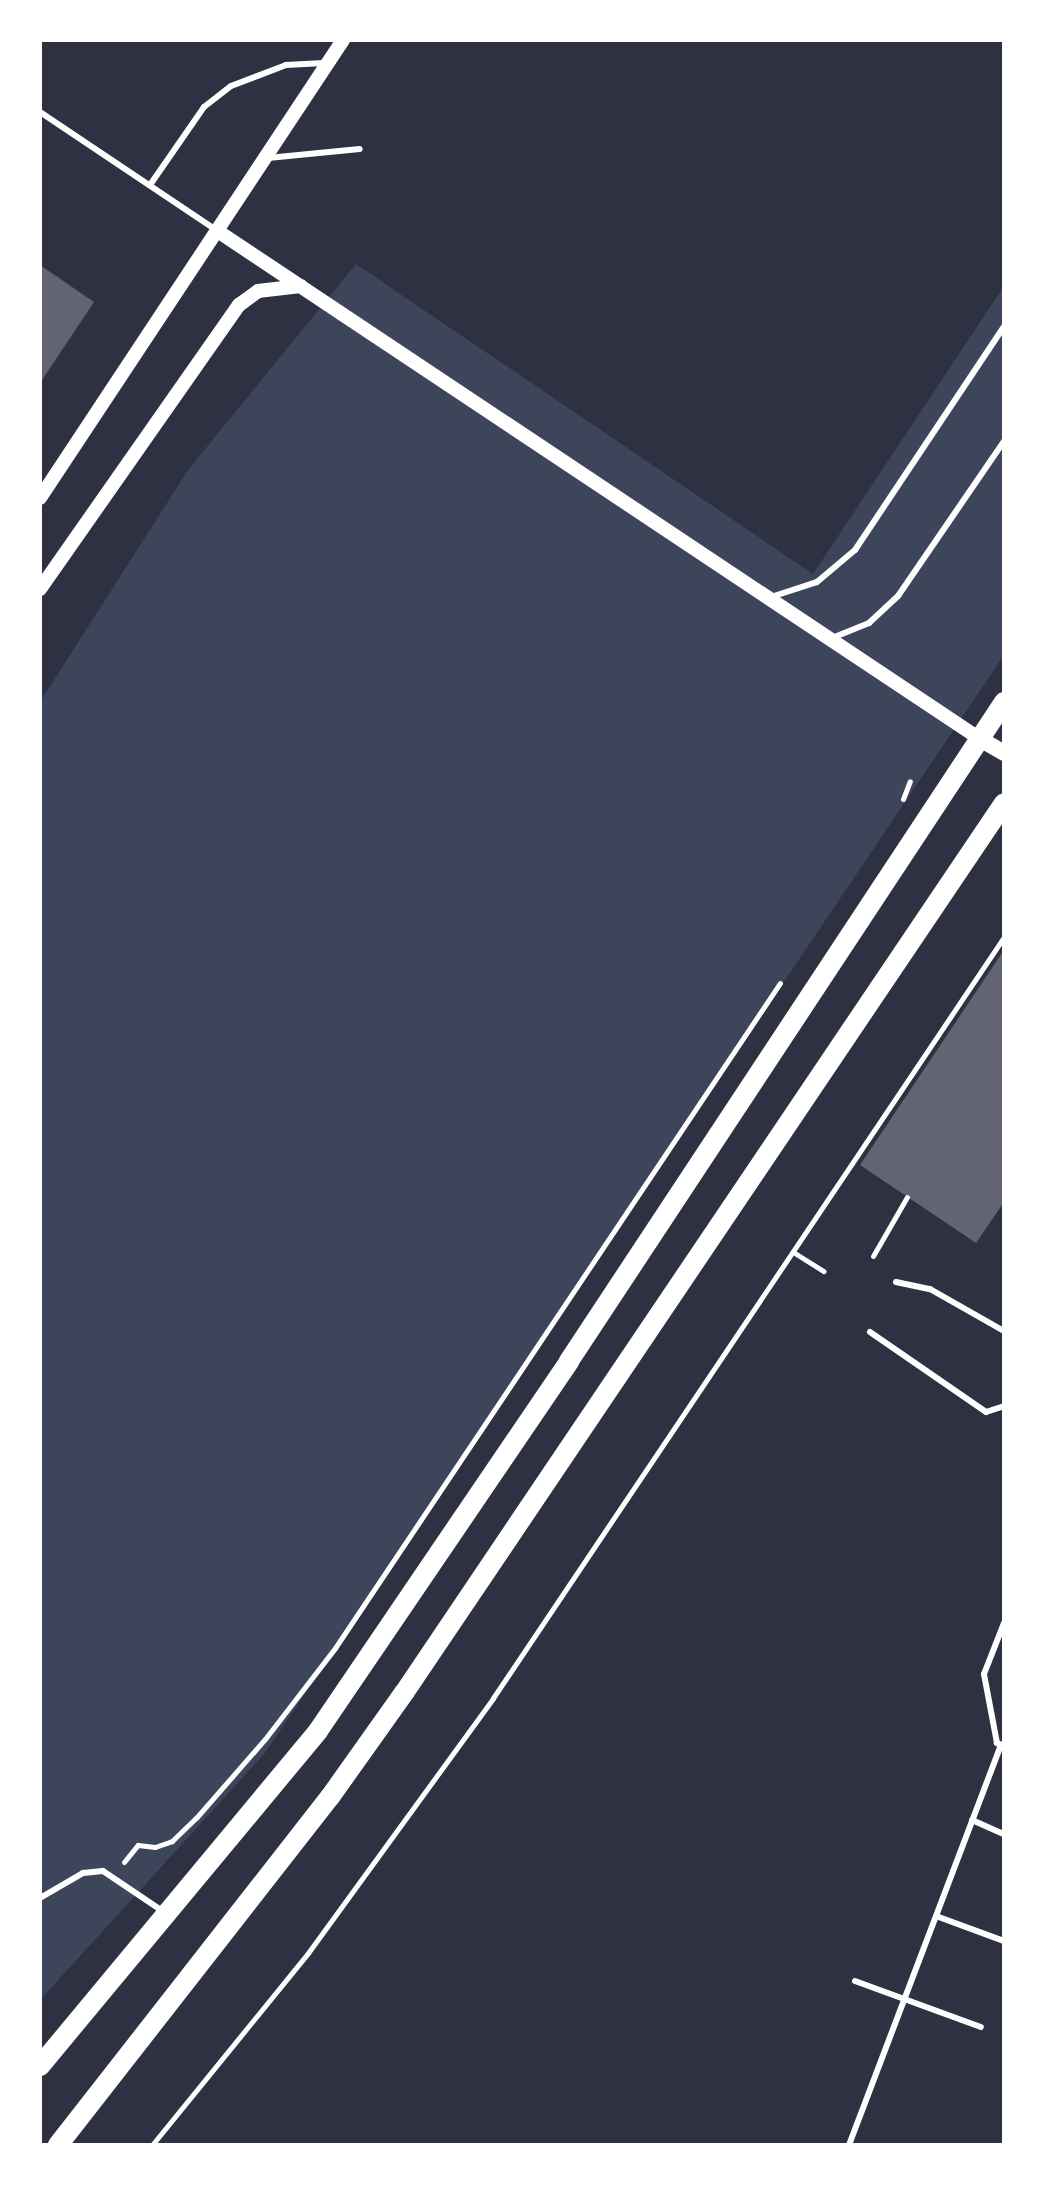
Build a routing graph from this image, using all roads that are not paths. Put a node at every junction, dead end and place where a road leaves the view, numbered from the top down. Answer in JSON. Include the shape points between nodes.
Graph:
{"nodes":[{"id":1,"x":343,"y":40,"type":"edge"},
{"id":2,"x":327,"y":63,"type":"junction"},
{"id":3,"x":40,"y":112,"type":"edge"},
{"id":4,"x":360,"y":149,"type":"dead end"},
{"id":5,"x":263,"y":159,"type":"junction"},
{"id":6,"x":150,"y":185,"type":"junction"},
{"id":7,"x":219,"y":232,"type":"junction"},
{"id":8,"x":301,"y":286,"type":"junction"},
{"id":9,"x":1004,"y":327,"type":"edge"},
{"id":10,"x":1004,"y":441,"type":"edge"},
{"id":11,"x":40,"y":498,"type":"edge"},
{"id":12,"x":40,"y":589,"type":"edge"},
{"id":13,"x":767,"y":598,"type":"junction"},
{"id":14,"x":829,"y":639,"type":"junction"},
{"id":15,"x":1004,"y":702,"type":"edge"},
{"id":16,"x":980,"y":739,"type":"junction"},
{"id":17,"x":1004,"y":753,"type":"edge"},
{"id":18,"x":1004,"y":803,"type":"edge"},
{"id":19,"x":896,"y":1282,"type":"dead end"},
{"id":20,"x":1004,"y":1331,"type":"edge"},
{"id":21,"x":870,"y":1332,"type":"dead end"},
{"id":22,"x":1004,"y":1406,"type":"edge"},
{"id":23,"x":1004,"y":1623,"type":"edge"},
{"id":24,"x":1002,"y":1746,"type":"edge"},
{"id":25,"x":972,"y":1820,"type":"junction"},
{"id":26,"x":1004,"y":1834,"type":"edge"},
{"id":27,"x":40,"y":1898,"type":"edge"},
{"id":28,"x":168,"y":1915,"type":"junction"},
{"id":29,"x":936,"y":1916,"type":"junction"},
{"id":30,"x":1004,"y":1941,"type":"edge"},
{"id":31,"x":855,"y":1981,"type":"dead end"},
{"id":32,"x":905,"y":1999,"type":"junction"},
{"id":33,"x":981,"y":2027,"type":"dead end"},
{"id":34,"x":40,"y":2066,"type":"edge"},
{"id":35,"x":58,"y":2145,"type":"edge"},
{"id":36,"x":849,"y":2145,"type":"edge"}],
"edges":[{"from":1,"to":2,"type":"street"},
{"from":2,"to":5,"type":"street"},
{"from":2,"to":6,"type":"lane","via":[[286,65],[231,86],[204,107]]},
{"from":3,"to":6,"type":"lane"},
{"from":4,"to":5,"type":"lane"},
{"from":5,"to":7,"type":"street"},
{"from":6,"to":7,"type":"lane"},
{"from":7,"to":8,"type":"street"},
{"from":7,"to":11,"type":"street"},
{"from":8,"to":12,"type":"street","via":[[258,291],[239,305]]},
{"from":8,"to":13,"type":"street"},
{"from":9,"to":13,"type":"lane","via":[[855,550],[817,582]]},
{"from":10,"to":14,"type":"lane","via":[[898,596],[869,623]]},
{"from":13,"to":14,"type":"street"},
{"from":14,"to":16,"type":"street"},
{"from":15,"to":16,"type":"main road"},
{"from":16,"to":17,"type":"main road"},
{"from":16,"to":28,"type":"main road","via":[[318,1731]]},
{"from":18,"to":35,"type":"main road","via":[[404,1693],[330,1797]]},
{"from":19,"to":20,"type":"lane","via":[[930,1289]]},
{"from":21,"to":22,"type":"lane","via":[[986,1412]]},
{"from":23,"to":24,"type":"lane","via":[[984,1674]]},
{"from":24,"to":25,"type":"lane"},
{"from":25,"to":26,"type":"lane"},
{"from":25,"to":29,"type":"lane"},
{"from":27,"to":28,"type":"lane","via":[[83,1873],[113,1875]]},
{"from":28,"to":34,"type":"main road"},
{"from":29,"to":30,"type":"lane"},
{"from":29,"to":32,"type":"lane"},
{"from":31,"to":32,"type":"lane"},
{"from":32,"to":33,"type":"lane"},
{"from":32,"to":36,"type":"lane"}]}
